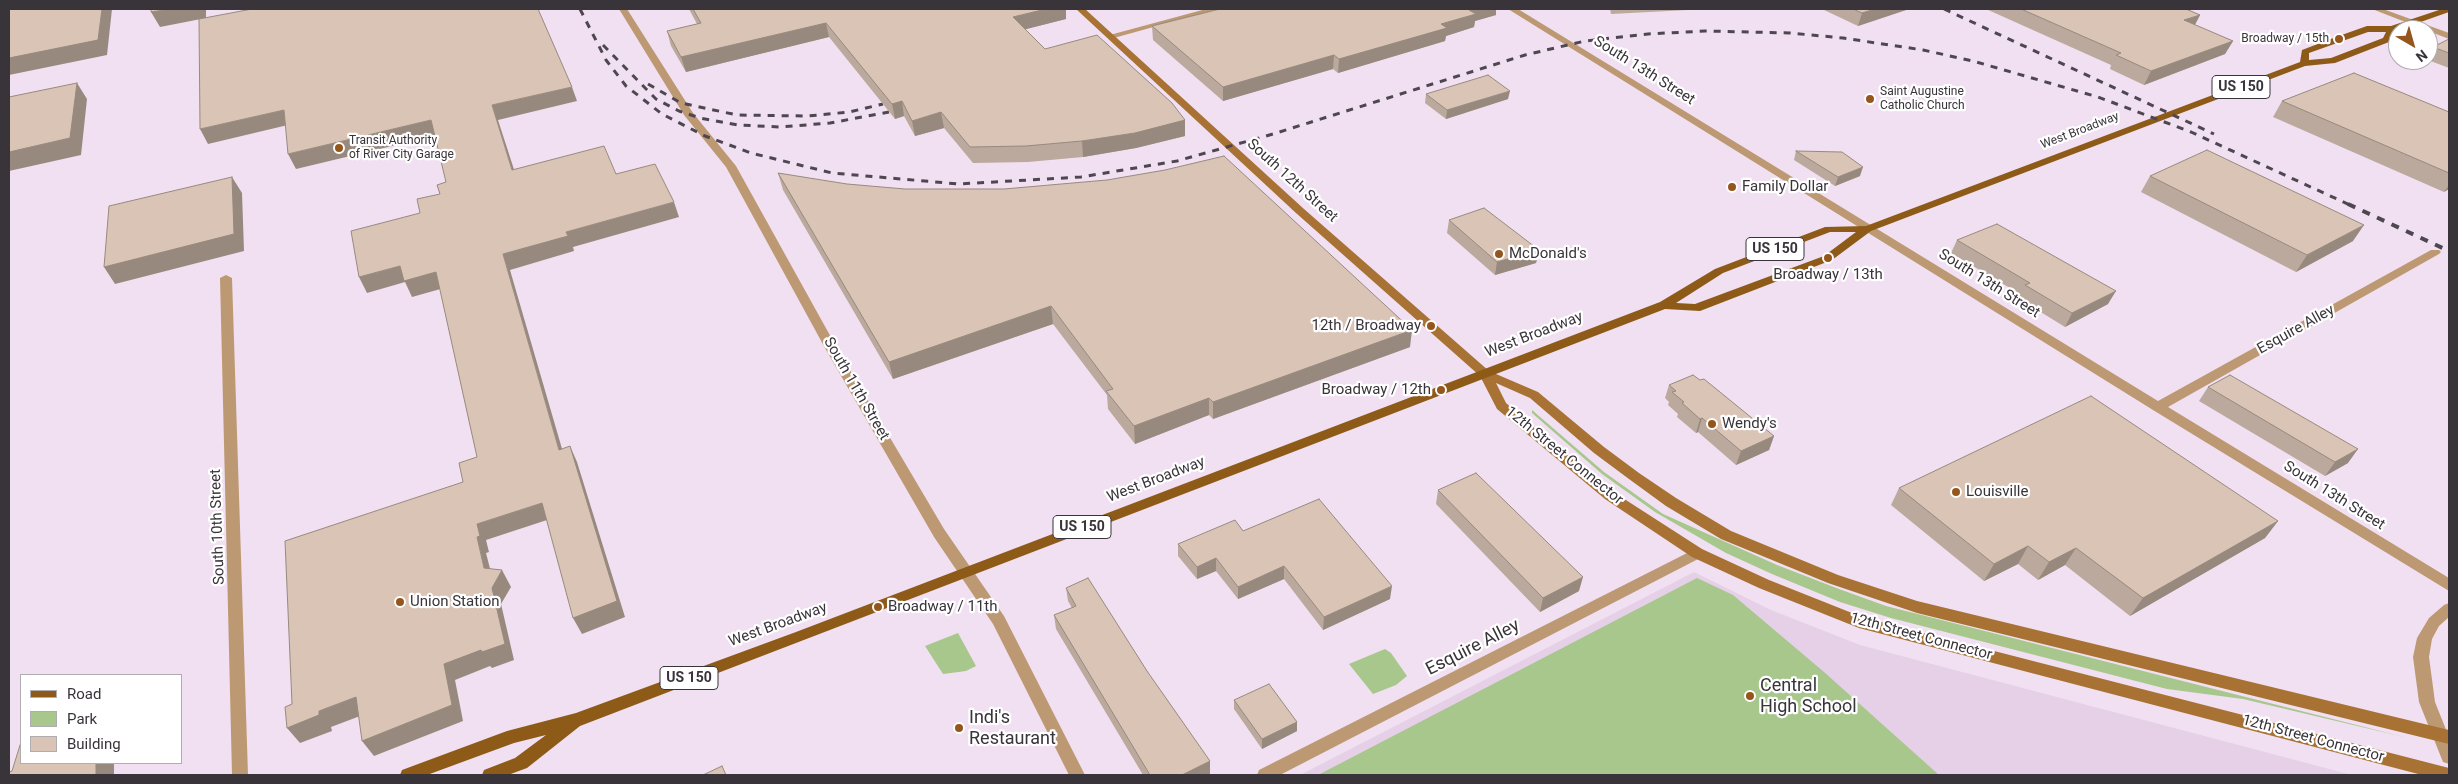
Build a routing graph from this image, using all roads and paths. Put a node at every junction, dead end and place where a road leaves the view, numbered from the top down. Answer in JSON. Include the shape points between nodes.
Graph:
{"nodes":[{"id":1,"x":623,"y":9,"type":"edge"},
{"id":2,"x":1080,"y":9,"type":"edge"},
{"id":3,"x":1215,"y":9,"type":"edge"},
{"id":4,"x":1512,"y":9,"type":"edge"},
{"id":5,"x":2376,"y":9,"type":"edge"},
{"id":6,"x":2449,"y":9,"type":"edge"},
{"id":7,"x":2405,"y":20,"type":"edge"},
{"id":8,"x":2416,"y":20,"type":"edge"},
{"id":9,"x":2388,"y":29,"type":"edge"},
{"id":10,"x":1110,"y":36,"type":"junction"},
{"id":11,"x":2388,"y":36,"type":"edge"},
{"id":12,"x":2304,"y":63,"type":"junction"},
{"id":13,"x":1867,"y":229,"type":"junction"},
{"id":14,"x":2435,"y":252,"type":"dead end"},
{"id":15,"x":226,"y":278,"type":"dead end"},
{"id":16,"x":1664,"y":305,"type":"junction"},
{"id":17,"x":1485,"y":374,"type":"junction"},
{"id":18,"x":2157,"y":407,"type":"junction"},
{"id":19,"x":1697,"y":553,"type":"junction"},
{"id":20,"x":965,"y":571,"type":"junction"},
{"id":21,"x":2449,"y":585,"type":"edge"},
{"id":22,"x":2449,"y":609,"type":"edge"},
{"id":23,"x":577,"y":720,"type":"junction"},
{"id":24,"x":2446,"y":736,"type":"edge"},
{"id":25,"x":2449,"y":756,"type":"edge"},
{"id":26,"x":240,"y":775,"type":"edge"},
{"id":27,"x":408,"y":775,"type":"edge"},
{"id":28,"x":490,"y":775,"type":"edge"},
{"id":29,"x":1077,"y":775,"type":"edge"},
{"id":30,"x":1266,"y":775,"type":"edge"},
{"id":31,"x":2449,"y":775,"type":"edge"}],
"edges":[{"from":1,"to":20,"type":"street","name":"South 11th Street","via":[[670,87],[731,166],[831,348],[939,533]]},
{"from":2,"to":10,"type":"street","name":"South 12th Street"},
{"from":3,"to":10,"type":"street"},
{"from":4,"to":13,"type":"street","name":"South 13th Street"},
{"from":5,"to":7,"type":"street"},
{"from":6,"to":8,"type":"main road","name":"West Broadway","number":"US 150"},
{"from":9,"to":12,"type":"main road","name":"West Broadway","number":"US 150","via":[[2367,29],[2305,52]]},
{"from":10,"to":17,"type":"street","name":"South 12th Street","via":[[1300,211]]},
{"from":11,"to":12,"type":"main road","name":"West Broadway","number":"US 150","via":[[2386,40],[2332,61]]},
{"from":12,"to":13,"type":"main road","name":"West Broadway","number":"US 150"},
{"from":13,"to":16,"type":"main road","name":"West Broadway","number":"US 150","via":[[1829,229],[1719,270]]},
{"from":13,"to":16,"type":"main road","name":"West Broadway","number":"US 150","via":[[1828,258],[1696,308]]},
{"from":13,"to":18,"type":"street","name":"South 13th Street"},
{"from":14,"to":18,"type":"street","name":"Esquire Alley"},
{"from":15,"to":26,"type":"street","name":"South 10th Street"},
{"from":16,"to":17,"type":"main road","name":"West Broadway","number":"US 150"},
{"from":17,"to":19,"type":"street","name":"12th Street Connector","via":[[1501,406],[1540,441],[1610,496]]},
{"from":17,"to":20,"type":"main road","name":"West Broadway","number":"US 150"},
{"from":17,"to":24,"type":"street","name":"12th Street Connector","via":[[1534,395],[1606,455],[1697,518],[1726,535],[1833,579],[1917,607]]},
{"from":18,"to":21,"type":"street","name":"South 13th Street"},
{"from":19,"to":30,"type":"street","name":"Esquire Alley"},
{"from":19,"to":31,"type":"street","name":"12th Street Connector","via":[[1859,622]]},
{"from":20,"to":23,"type":"main road","name":"West Broadway","number":"US 150"},
{"from":20,"to":29,"type":"street","name":"South 11th Street","via":[[999,620]]},
{"from":22,"to":24,"type":"street","via":[[2434,622],[2421,657],[2427,702]]},
{"from":23,"to":27,"type":"main road","name":"West Broadway","number":"US 150","via":[[513,736]]},
{"from":23,"to":28,"type":"main road","name":"West Broadway","number":"US 150","via":[[521,763]]},
{"from":24,"to":25,"type":"street"}]}
